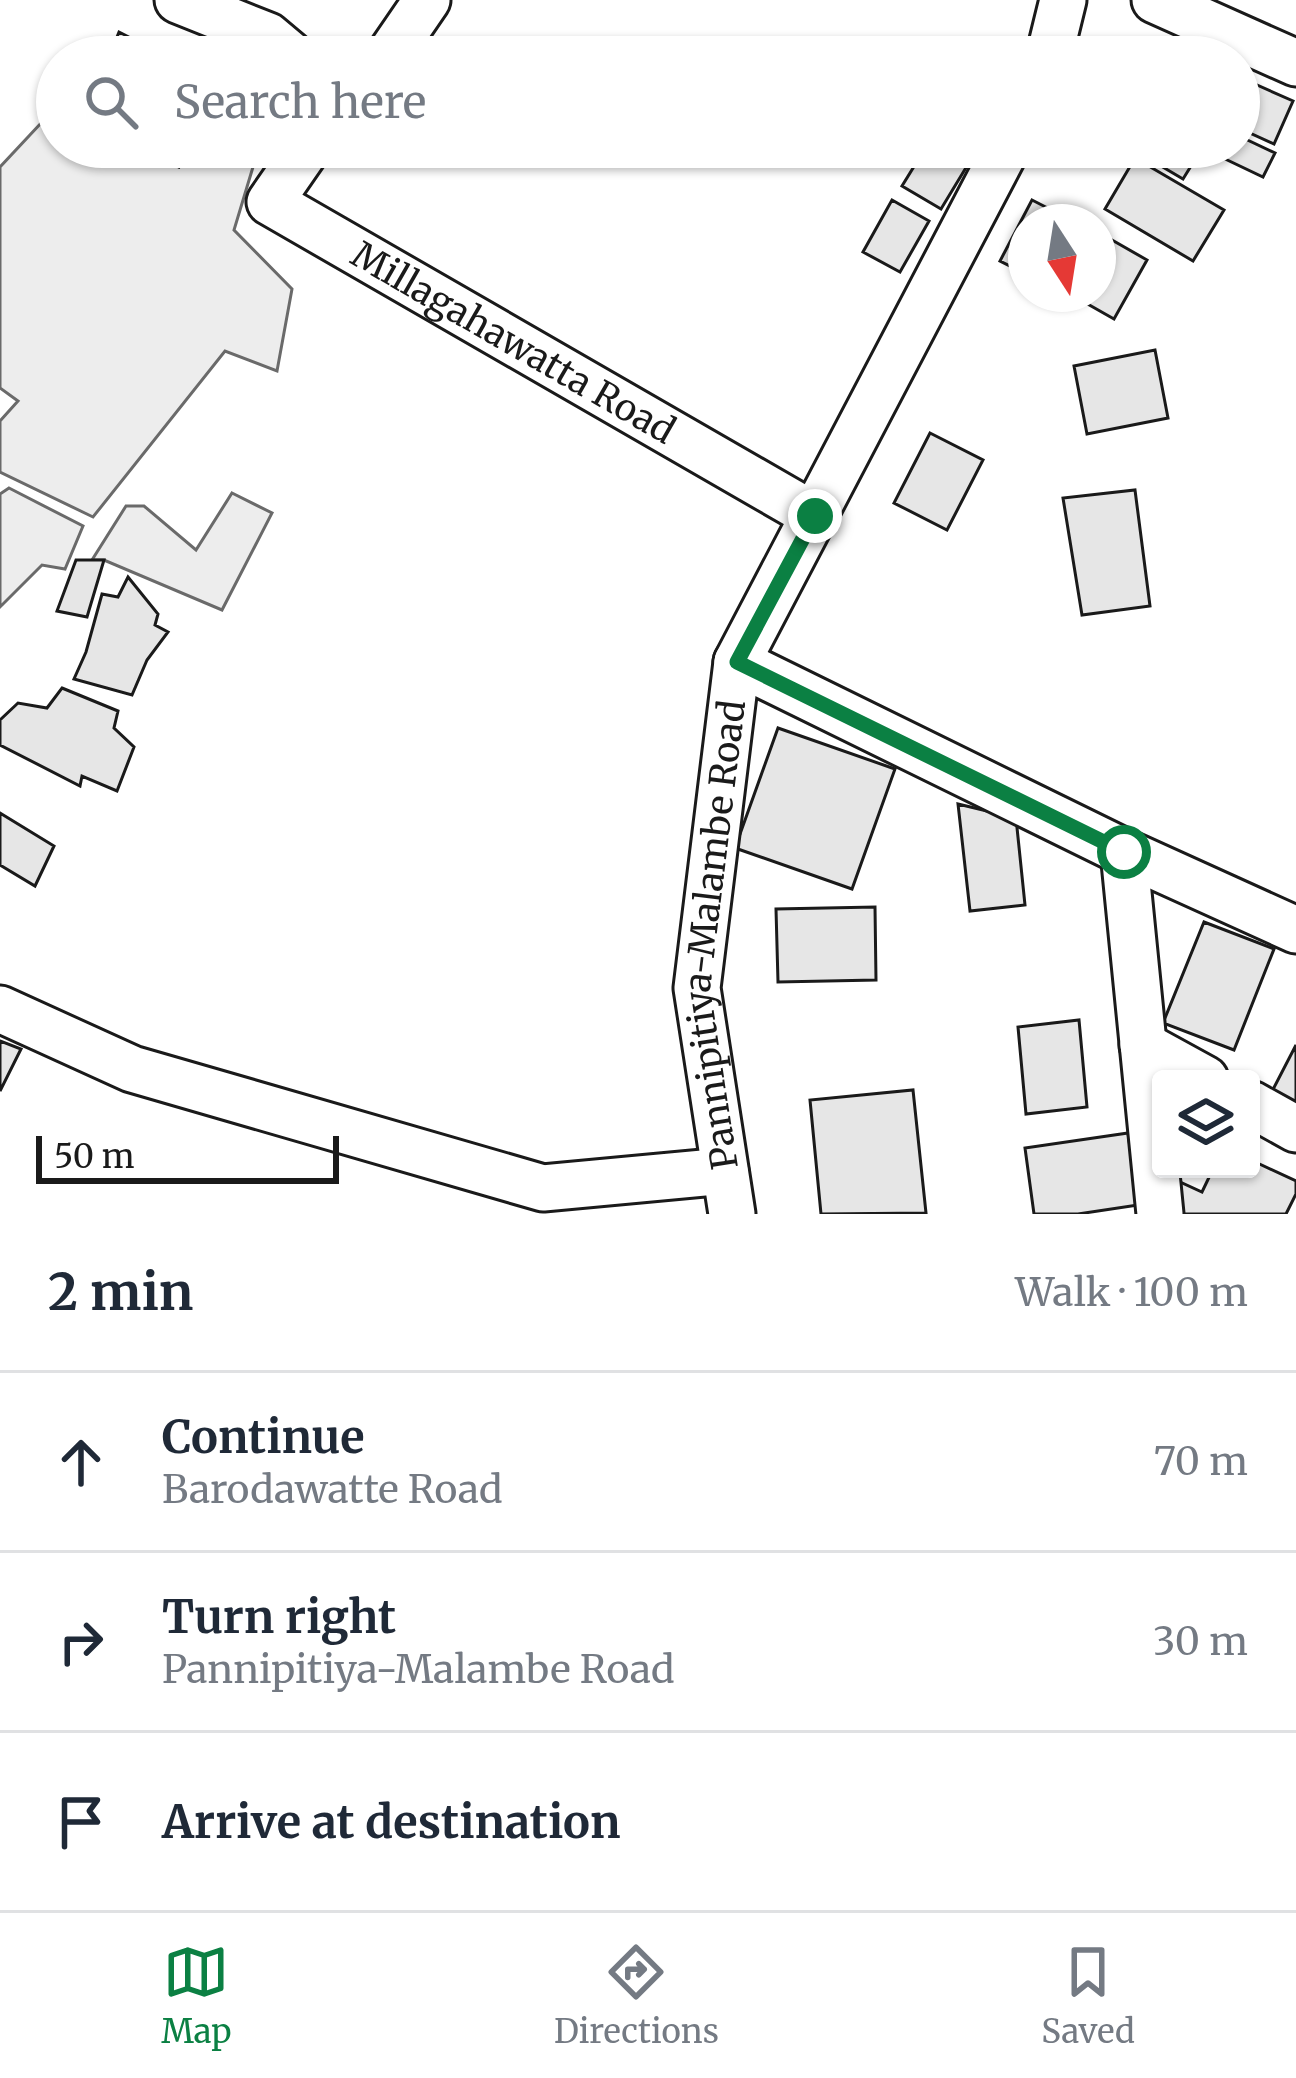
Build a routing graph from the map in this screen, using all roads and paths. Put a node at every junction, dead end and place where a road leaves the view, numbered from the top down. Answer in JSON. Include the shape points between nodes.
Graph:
{"nodes":[{"id":1,"x":427,"y":0,"type":"edge"},
{"id":2,"x":1063,"y":0,"type":"edge"},
{"id":3,"x":1155,"y":0,"type":"edge"},
{"id":4,"x":189,"y":2,"type":"edge"},
{"id":5,"x":268,"y":36,"type":"edge"},
{"id":6,"x":402,"y":36,"type":"edge"},
{"id":7,"x":1054,"y":36,"type":"edge"},
{"id":8,"x":1236,"y":36,"type":"edge"},
{"id":9,"x":1260,"y":47,"type":"edge"},
{"id":10,"x":1296,"y":63,"type":"edge"},
{"id":11,"x":293,"y":168,"type":"edge"},
{"id":12,"x":996,"y":168,"type":"edge"},
{"id":13,"x":815,"y":516,"type":"junction"},
{"id":14,"x":737,"y":662,"type":"junction"},
{"id":15,"x":1124,"y":852,"type":"junction"},
{"id":16,"x":1296,"y":930,"type":"edge"},
{"id":17,"x":0,"y":1009,"type":"edge"},
{"id":18,"x":1143,"y":1045,"type":"junction"},
{"id":19,"x":1189,"y":1070,"type":"edge"},
{"id":20,"x":1260,"y":1109,"type":"edge"},
{"id":21,"x":1296,"y":1129,"type":"edge"},
{"id":22,"x":729,"y":1193,"type":"edge"},
{"id":23,"x":1160,"y":1214,"type":"edge"}],
"edges":[{"from":1,"to":6,"type":"street"},
{"from":2,"to":7,"type":"street"},
{"from":3,"to":8,"type":"street"},
{"from":4,"to":5,"type":"street"},
{"from":9,"to":10,"type":"street"},
{"from":11,"to":13,"type":"street","name":"Millagahawatta Road","via":[[270,202]]},
{"from":12,"to":13,"type":"street","name":"Pannipitiya-Malambe Road"},
{"from":13,"to":14,"type":"street","name":"Pannipitiya-Malambe Road"},
{"from":14,"to":15,"type":"street"},
{"from":14,"to":22,"type":"street","name":"Pannipitiya-Malambe Road","via":[[697,988]]},
{"from":15,"to":16,"type":"street"},
{"from":15,"to":18,"type":"street"},
{"from":17,"to":22,"type":"street","via":[[132,1069],[543,1188]]},
{"from":18,"to":19,"type":"street"},
{"from":18,"to":23,"type":"street"},
{"from":20,"to":21,"type":"street"}]}
